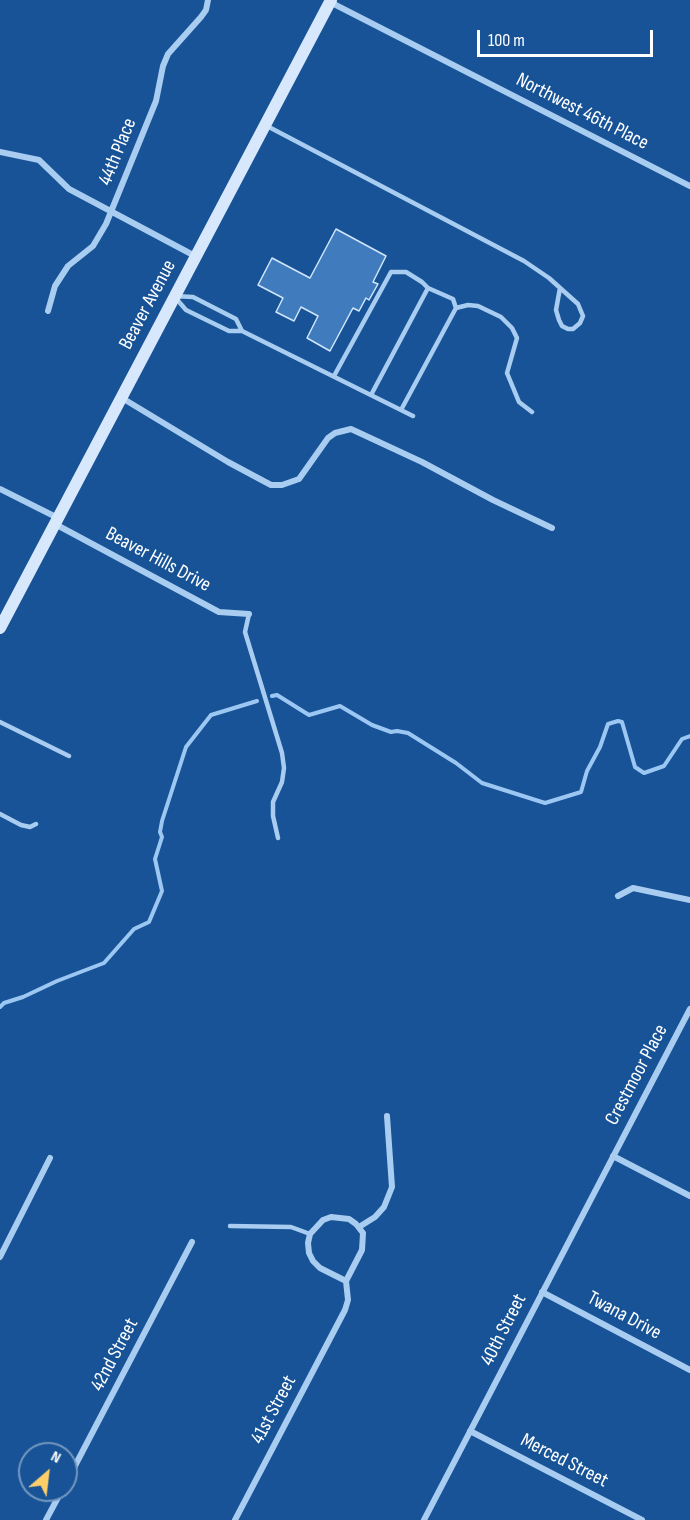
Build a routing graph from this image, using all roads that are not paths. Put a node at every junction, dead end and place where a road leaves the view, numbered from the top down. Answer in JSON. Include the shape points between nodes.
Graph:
{"nodes":[{"id":1,"x":208,"y":0,"type":"edge"},
{"id":2,"x":330,"y":1,"type":"edge"},
{"id":3,"x":264,"y":125,"type":"junction"},
{"id":4,"x":0,"y":152,"type":"edge"},
{"id":5,"x":690,"y":186,"type":"edge"},
{"id":6,"x":111,"y":212,"type":"junction"},
{"id":7,"x":195,"y":256,"type":"junction"},
{"id":8,"x":428,"y":288,"type":"junction"},
{"id":9,"x":560,"y":288,"type":"junction"},
{"id":10,"x":174,"y":296,"type":"junction"},
{"id":11,"x":456,"y":308,"type":"junction"},
{"id":12,"x":48,"y":311,"type":"dead end"},
{"id":13,"x":242,"y":331,"type":"junction"},
{"id":14,"x":334,"y":376,"type":"junction"},
{"id":15,"x":371,"y":395,"type":"junction"},
{"id":16,"x":121,"y":397,"type":"junction"},
{"id":17,"x":401,"y":410,"type":"junction"},
{"id":18,"x":532,"y":412,"type":"dead end"},
{"id":19,"x":413,"y":416,"type":"dead end"},
{"id":20,"x":0,"y":489,"type":"edge"},
{"id":21,"x":56,"y":521,"type":"junction"},
{"id":22,"x":552,"y":528,"type":"dead end"},
{"id":23,"x":249,"y":614,"type":"joint"},
{"id":24,"x":0,"y":628,"type":"edge"},
{"id":25,"x":0,"y":722,"type":"edge"},
{"id":26,"x":69,"y":756,"type":"dead end"},
{"id":27,"x":0,"y":814,"type":"edge"},
{"id":28,"x":36,"y":824,"type":"dead end"},
{"id":29,"x":278,"y":838,"type":"dead end"},
{"id":30,"x":618,"y":896,"type":"dead end"},
{"id":31,"x":690,"y":900,"type":"edge"},
{"id":32,"x":690,"y":1009,"type":"edge"},
{"id":33,"x":387,"y":1116,"type":"dead end"},
{"id":34,"x":613,"y":1156,"type":"junction"},
{"id":35,"x":50,"y":1158,"type":"dead end"},
{"id":36,"x":690,"y":1196,"type":"edge"},
{"id":37,"x":230,"y":1226,"type":"dead end"},
{"id":38,"x":359,"y":1227,"type":"junction"},
{"id":39,"x":310,"y":1234,"type":"junction"},
{"id":40,"x":192,"y":1242,"type":"dead end"},
{"id":41,"x":0,"y":1257,"type":"edge"},
{"id":42,"x":346,"y":1281,"type":"junction"},
{"id":43,"x":542,"y":1292,"type":"junction"},
{"id":44,"x":690,"y":1370,"type":"edge"},
{"id":45,"x":470,"y":1431,"type":"junction"},
{"id":46,"x":78,"y":1460,"type":"edge"},
{"id":47,"x":56,"y":1502,"type":"edge"},
{"id":48,"x":46,"y":1520,"type":"edge"},
{"id":49,"x":235,"y":1520,"type":"edge"},
{"id":50,"x":424,"y":1520,"type":"edge"},
{"id":51,"x":642,"y":1520,"type":"edge"}],
"edges":[{"from":1,"to":6,"type":"street","name":"44th Place","via":[[201,17],[168,54],[156,101]]},
{"from":2,"to":3,"type":"main road","name":"Beaver Avenue"},
{"from":2,"to":5,"type":"street","name":"Northwest 46th Place"},
{"from":3,"to":7,"type":"main road","name":"Beaver Avenue"},
{"from":3,"to":9,"type":"lane","via":[[524,261]]},
{"from":4,"to":6,"type":"street","via":[[39,160],[69,189]]},
{"from":6,"to":7,"type":"street"},
{"from":6,"to":12,"type":"street","name":"44th Place","via":[[93,246],[68,266],[55,286]]},
{"from":7,"to":10,"type":"main road","name":"Beaver Avenue"},
{"from":8,"to":11,"type":"lane","via":[[453,299]]},
{"from":8,"to":14,"type":"lane","via":[[406,272],[391,272]]},
{"from":8,"to":15,"type":"lane"},
{"from":9,"to":9,"type":"lane","via":[[583,312],[573,329],[562,326],[559,320],[556,310]]},
{"from":10,"to":13,"type":"lane","via":[[186,310],[229,331]]},
{"from":10,"to":13,"type":"lane","via":[[193,297],[236,319]]},
{"from":10,"to":16,"type":"main road","name":"Beaver Avenue"},
{"from":11,"to":17,"type":"lane"},
{"from":11,"to":18,"type":"lane","via":[[478,306],[501,317],[512,328],[517,338],[507,373],[519,402]]},
{"from":13,"to":14,"type":"lane"},
{"from":14,"to":15,"type":"lane"},
{"from":15,"to":17,"type":"lane"},
{"from":16,"to":21,"type":"main road","name":"Beaver Avenue"},
{"from":16,"to":22,"type":"street","via":[[271,485],[299,479],[328,438],[351,429]]},
{"from":17,"to":19,"type":"lane"},
{"from":20,"to":21,"type":"street","name":"Beaver Hills Drive"},
{"from":21,"to":23,"type":"street","name":"Beaver Hills Drive","via":[[219,612]]},
{"from":21,"to":24,"type":"main road","name":"Beaver Avenue"},
{"from":23,"to":29,"type":"lane","via":[[245,632],[284,768],[273,802]]},
{"from":25,"to":26,"type":"lane"},
{"from":27,"to":28,"type":"lane","via":[[21,825]]},
{"from":30,"to":31,"type":"street","via":[[633,888]]},
{"from":32,"to":34,"type":"street","name":"Crestmoor Place"},
{"from":33,"to":38,"type":"street","via":[[392,1187],[384,1207]]},
{"from":34,"to":36,"type":"street"},
{"from":34,"to":43,"type":"street","name":"40th Street"},
{"from":35,"to":41,"type":"street"},
{"from":37,"to":39,"type":"lane","via":[[291,1227]]},
{"from":38,"to":39,"type":"street","via":[[349,1219],[332,1217],[323,1220]]},
{"from":38,"to":42,"type":"street","via":[[363,1233],[362,1250]]},
{"from":39,"to":42,"type":"street","via":[[313,1261]]},
{"from":40,"to":46,"type":"street","name":"42nd Street"},
{"from":42,"to":49,"type":"street","name":"41st Street","via":[[348,1300],[343,1315]]},
{"from":43,"to":44,"type":"street","name":"Twana Drive"},
{"from":43,"to":45,"type":"street","name":"40th Street"},
{"from":45,"to":50,"type":"street","name":"40th Street"},
{"from":45,"to":51,"type":"street","name":"Merced Street"},
{"from":47,"to":48,"type":"street"}]}
